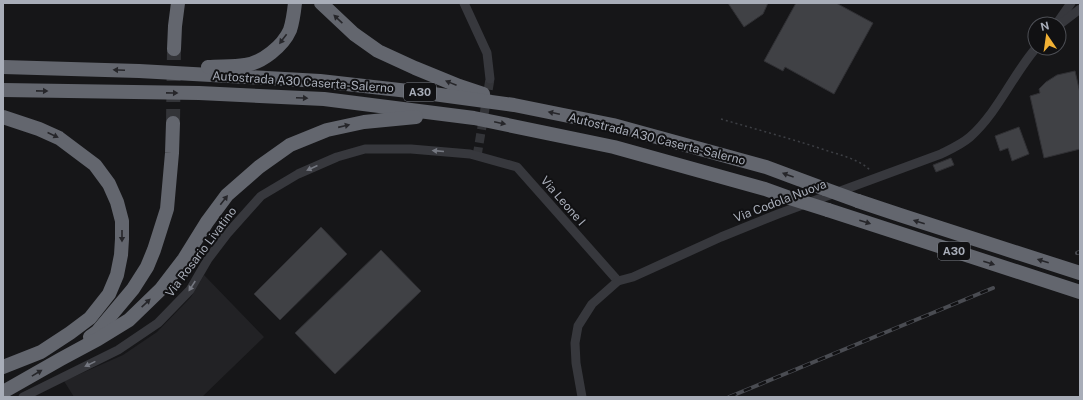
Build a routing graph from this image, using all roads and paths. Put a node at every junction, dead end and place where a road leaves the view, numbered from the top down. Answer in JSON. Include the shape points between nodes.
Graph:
{"nodes":[{"id":1,"x":178,"y":3,"type":"edge"},
{"id":2,"x":295,"y":3,"type":"edge"},
{"id":3,"x":321,"y":3,"type":"edge"},
{"id":4,"x":464,"y":3,"type":"edge"},
{"id":5,"x":1071,"y":3,"type":"edge"},
{"id":6,"x":1080,"y":9,"type":"edge"},
{"id":7,"x":1062,"y":16,"type":"edge"},
{"id":8,"x":1067,"y":19,"type":"edge"},
{"id":9,"x":174,"y":49,"type":"tunnel mouth"},
{"id":10,"x":1030,"y":56,"type":"edge"},
{"id":11,"x":3,"y":67,"type":"edge"},
{"id":12,"x":139,"y":71,"type":"junction"},
{"id":13,"x":490,"y":78,"type":"tunnel mouth"},
{"id":14,"x":3,"y":90,"type":"edge"},
{"id":15,"x":514,"y":104,"type":"junction"},
{"id":16,"x":3,"y":117,"type":"edge"},
{"id":17,"x":474,"y":118,"type":"junction"},
{"id":18,"x":721,"y":119,"type":"dead end"},
{"id":19,"x":173,"y":123,"type":"tunnel mouth"},
{"id":20,"x":477,"y":156,"type":"joint"},
{"id":21,"x":876,"y":177,"type":"junction"},
{"id":22,"x":1080,"y":273,"type":"edge"},
{"id":23,"x":618,"y":281,"type":"junction"},
{"id":24,"x":1080,"y":292,"type":"edge"},
{"id":25,"x":113,"y":313,"type":"junction"},
{"id":26,"x":40,"y":352,"type":"junction"},
{"id":27,"x":61,"y":359,"type":"junction"},
{"id":28,"x":3,"y":367,"type":"edge"},
{"id":29,"x":3,"y":392,"type":"edge"},
{"id":30,"x":23,"y":397,"type":"edge"},
{"id":31,"x":582,"y":397,"type":"edge"}],
"edges":[{"from":1,"to":9,"type":"highway"},
{"from":2,"to":12,"type":"highway","one_way":true,"via":[[289,32],[268,55],[257,61],[246,65]]},
{"from":15,"to":3,"type":"highway","one_way":true,"via":[[458,86],[378,50],[354,34]]},
{"from":4,"to":13,"type":"street","via":[[487,53]]},
{"from":5,"to":7,"type":"street"},
{"from":6,"to":8,"type":"street"},
{"from":10,"to":21,"type":"street","name":"Via Codola Nuova","via":[[990,116],[970,138],[941,154]]},
{"from":12,"to":11,"type":"highway","name":"Autostrada A30 Caserta-Salerno","number":"A30","one_way":true},
{"from":12,"to":15,"type":"highway","name":"Autostrada A30 Caserta-Salerno","number":"A30","via":[[320,81]]},
{"from":14,"to":17,"type":"highway","name":"Autostrada A30 Caserta-Salerno","number":"A30","one_way":true,"via":[[192,93],[324,99]]},
{"from":22,"to":15,"type":"highway","name":"Autostrada A30 Caserta-Salerno","number":"A30","one_way":true,"bridge":true,"via":[[858,201],[766,167],[614,125]]},
{"from":16,"to":26,"type":"highway","one_way":true,"via":[[59,138],[95,165],[109,184],[122,221],[121,255],[117,275],[109,294],[90,318]]},
{"from":17,"to":24,"type":"highway","name":"Autostrada A30 Caserta-Salerno","number":"A30","one_way":true,"bridge":true,"via":[[614,147],[765,190]]},
{"from":27,"to":17,"type":"highway","one_way":true,"via":[[129,320],[161,289],[227,195],[259,167],[290,145],[327,130],[364,122],[411,116]]},
{"from":18,"to":21,"type":"path","via":[[852,159],[869,169]]},
{"from":19,"to":25,"type":"highway","via":[[170,189],[160,233],[147,267]]},
{"from":20,"to":23,"type":"street","name":"Via Leone I","via":[[517,167]]},
{"from":20,"to":30,"type":"street","name":"Via Rosario Livatino","one_way":true,"via":[[411,149],[365,149],[337,157],[298,174],[261,196],[208,259],[190,290],[158,324],[118,350]]},
{"from":21,"to":23,"type":"street","name":"Via Codola Nuova","via":[[735,231],[634,277]]},
{"from":23,"to":31,"type":"street","name":"Via Codola Nuova","via":[[592,304],[578,326],[575,343],[576,363]]},
{"from":25,"to":26,"type":"highway","via":[[79,334]]},
{"from":25,"to":27,"type":"highway","via":[[97,332]]},
{"from":26,"to":28,"type":"highway"},
{"from":29,"to":27,"type":"highway","one_way":true}]}
